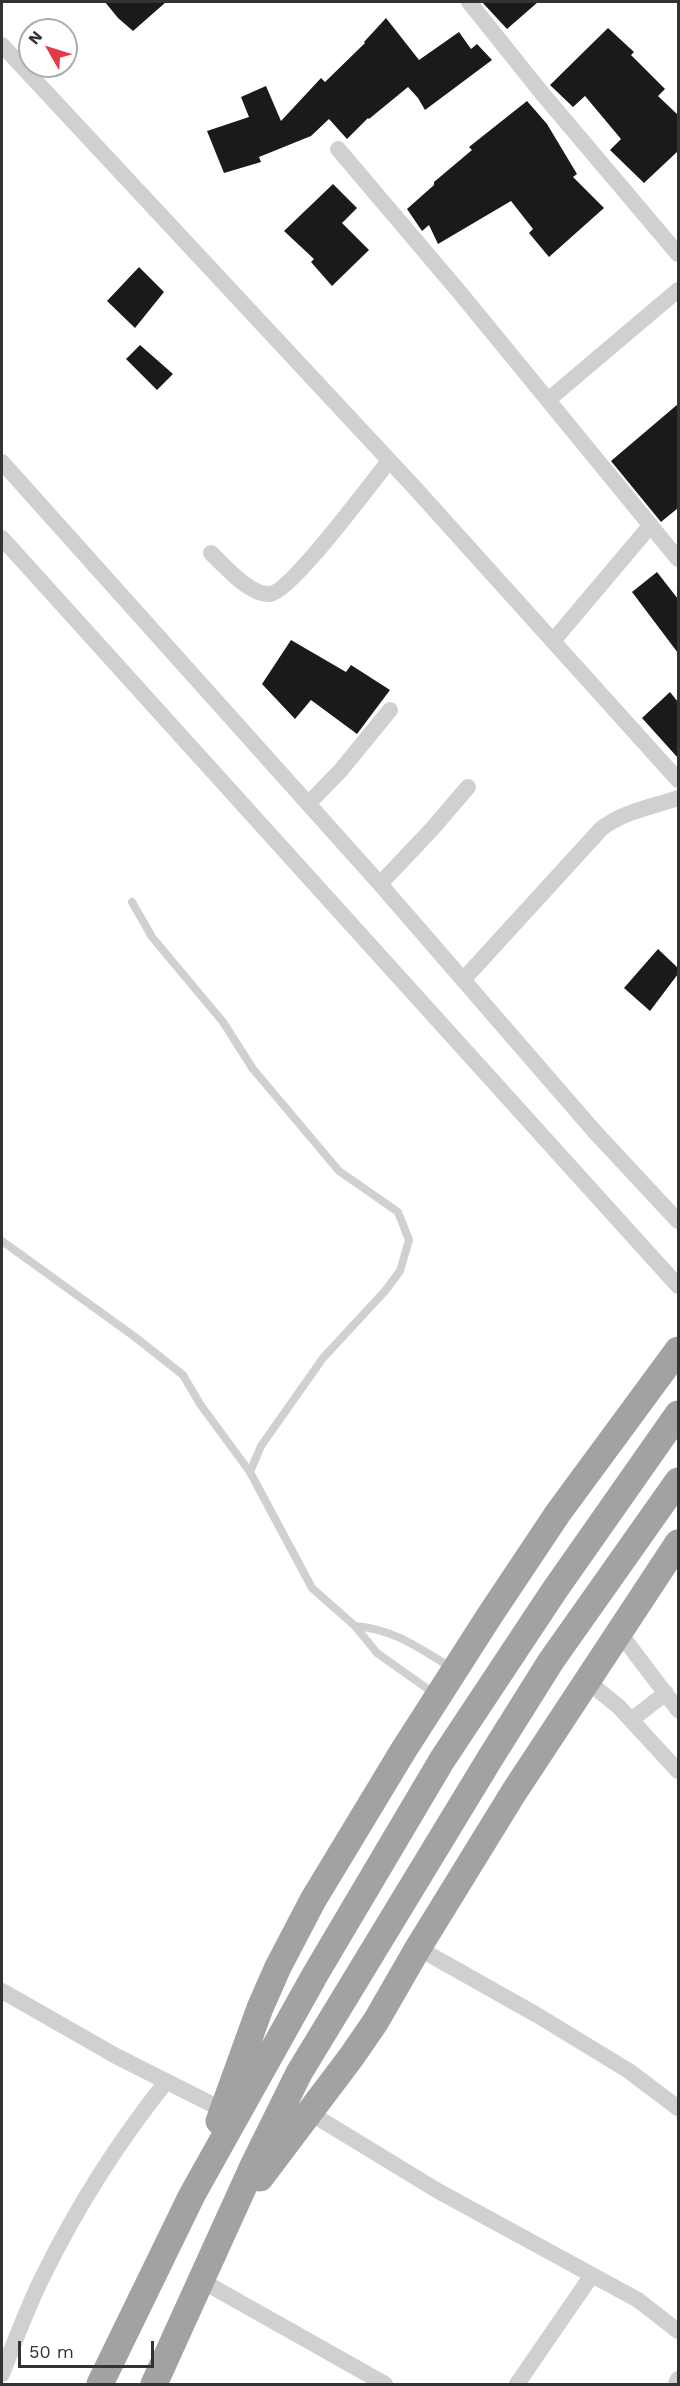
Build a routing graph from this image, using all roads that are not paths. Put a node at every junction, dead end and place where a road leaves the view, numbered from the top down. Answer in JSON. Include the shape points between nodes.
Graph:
{"nodes":[{"id":1,"x":469,"y":2,"type":"edge"},
{"id":2,"x":2,"y":45,"type":"edge"},
{"id":3,"x":338,"y":149,"type":"dead end"},
{"id":4,"x":678,"y":254,"type":"edge"},
{"id":5,"x":678,"y":290,"type":"edge"},
{"id":6,"x":548,"y":400,"type":"junction"},
{"id":7,"x":389,"y":461,"type":"junction"},
{"id":8,"x":2,"y":462,"type":"edge"},
{"id":9,"x":650,"y":526,"type":"junction"},
{"id":10,"x":2,"y":538,"type":"edge"},
{"id":11,"x":211,"y":553,"type":"dead end"},
{"id":12,"x":678,"y":559,"type":"edge"},
{"id":13,"x":553,"y":641,"type":"junction"},
{"id":14,"x":390,"y":710,"type":"dead end"},
{"id":15,"x":678,"y":780,"type":"edge"},
{"id":16,"x":468,"y":787,"type":"dead end"},
{"id":17,"x":678,"y":798,"type":"edge"},
{"id":18,"x":308,"y":804,"type":"junction"},
{"id":19,"x":380,"y":884,"type":"junction"},
{"id":20,"x":132,"y":902,"type":"dead end"},
{"id":21,"x":463,"y":980,"type":"junction"},
{"id":22,"x":678,"y":1221,"type":"edge"},
{"id":23,"x":2,"y":1240,"type":"edge"},
{"id":24,"x":678,"y":1286,"type":"edge"},
{"id":25,"x":678,"y":1350,"type":"edge"},
{"id":26,"x":678,"y":1414,"type":"edge"},
{"id":27,"x":250,"y":1472,"type":"junction"},
{"id":28,"x":678,"y":1481,"type":"edge"},
{"id":29,"x":678,"y":1543,"type":"edge"},
{"id":30,"x":355,"y":1626,"type":"junction"},
{"id":31,"x":619,"y":1632,"type":"junction"},
{"id":32,"x":455,"y":1670,"type":"junction"},
{"id":33,"x":586,"y":1680,"type":"junction"},
{"id":34,"x":666,"y":1693,"type":"junction"},
{"id":35,"x":438,"y":1696,"type":"junction"},
{"id":36,"x":678,"y":1710,"type":"edge"},
{"id":37,"x":631,"y":1720,"type":"junction"},
{"id":38,"x":677,"y":1766,"type":"edge"},
{"id":39,"x":418,"y":1948,"type":"junction"},
{"id":40,"x":2,"y":1991,"type":"edge"},
{"id":41,"x":166,"y":2082,"type":"junction"},
{"id":42,"x":678,"y":2108,"type":"edge"},
{"id":43,"x":223,"y":2110,"type":"junction"},
{"id":44,"x":310,"y":2113,"type":"junction"},
{"id":45,"x":192,"y":2195,"type":"junction"},
{"id":46,"x":230,"y":2217,"type":"junction"},
{"id":47,"x":592,"y":2275,"type":"junction"},
{"id":48,"x":202,"y":2280,"type":"junction"},
{"id":49,"x":678,"y":2331,"type":"edge"},
{"id":50,"x":2,"y":2374,"type":"edge"},
{"id":51,"x":678,"y":2379,"type":"edge"},
{"id":52,"x":100,"y":2385,"type":"edge"},
{"id":53,"x":154,"y":2385,"type":"edge"},
{"id":54,"x":385,"y":2385,"type":"edge"},
{"id":55,"x":517,"y":2385,"type":"edge"},
{"id":56,"x":676,"y":2385,"type":"edge"}],
"edges":[{"from":1,"to":4,"type":"street"},
{"from":2,"to":7,"type":"street"},
{"from":3,"to":6,"type":"street"},
{"from":5,"to":6,"type":"street"},
{"from":6,"to":9,"type":"street"},
{"from":7,"to":11,"type":"street","via":[[283,588],[270,594],[256,591]]},
{"from":7,"to":13,"type":"street"},
{"from":8,"to":18,"type":"street"},
{"from":9,"to":12,"type":"street"},
{"from":9,"to":13,"type":"street"},
{"from":10,"to":24,"type":"street"},
{"from":13,"to":15,"type":"street"},
{"from":14,"to":18,"type":"street"},
{"from":16,"to":19,"type":"street"},
{"from":17,"to":21,"type":"street","via":[[631,812],[601,829]]},
{"from":18,"to":19,"type":"street"},
{"from":19,"to":21,"type":"street"},
{"from":20,"to":27,"type":"lane","via":[[152,937],[223,1022],[253,1069],[339,1171],[398,1212],[409,1240],[399,1271],[323,1358],[261,1446]]},
{"from":21,"to":22,"type":"street"},
{"from":23,"to":27,"type":"lane","via":[[183,1375]]},
{"from":25,"to":32,"type":"highway","via":[[558,1513]]},
{"from":26,"to":45,"type":"highway","via":[[442,1760],[316,1973]]},
{"from":27,"to":30,"type":"lane","via":[[312,1588]]},
{"from":28,"to":46,"type":"highway","via":[[551,1661],[299,2073]]},
{"from":29,"to":31,"type":"highway"},
{"from":30,"to":32,"type":"lane","via":[[400,1636]]},
{"from":30,"to":35,"type":"lane","via":[[377,1653]]},
{"from":31,"to":33,"type":"highway"},
{"from":31,"to":34,"type":"street"},
{"from":32,"to":35,"type":"highway"},
{"from":33,"to":37,"type":"street"},
{"from":33,"to":39,"type":"highway"},
{"from":34,"to":36,"type":"street"},
{"from":34,"to":37,"type":"street"},
{"from":35,"to":43,"type":"highway","via":[[319,1890],[278,1967]]},
{"from":37,"to":38,"type":"street"},
{"from":39,"to":42,"type":"street","via":[[629,2071]]},
{"from":39,"to":44,"type":"highway","via":[[376,2021]]},
{"from":40,"to":41,"type":"street"},
{"from":41,"to":43,"type":"street"},
{"from":41,"to":50,"type":"street","via":[[138,2116],[76,2214],[42,2277]]},
{"from":43,"to":45,"type":"highway"},
{"from":44,"to":46,"type":"highway"},
{"from":44,"to":47,"type":"street","via":[[438,2191]]},
{"from":45,"to":52,"type":"highway"},
{"from":46,"to":48,"type":"highway"},
{"from":47,"to":49,"type":"street","via":[[638,2300]]},
{"from":47,"to":55,"type":"street"},
{"from":48,"to":53,"type":"highway"},
{"from":48,"to":54,"type":"street"},
{"from":51,"to":56,"type":"street"}]}
